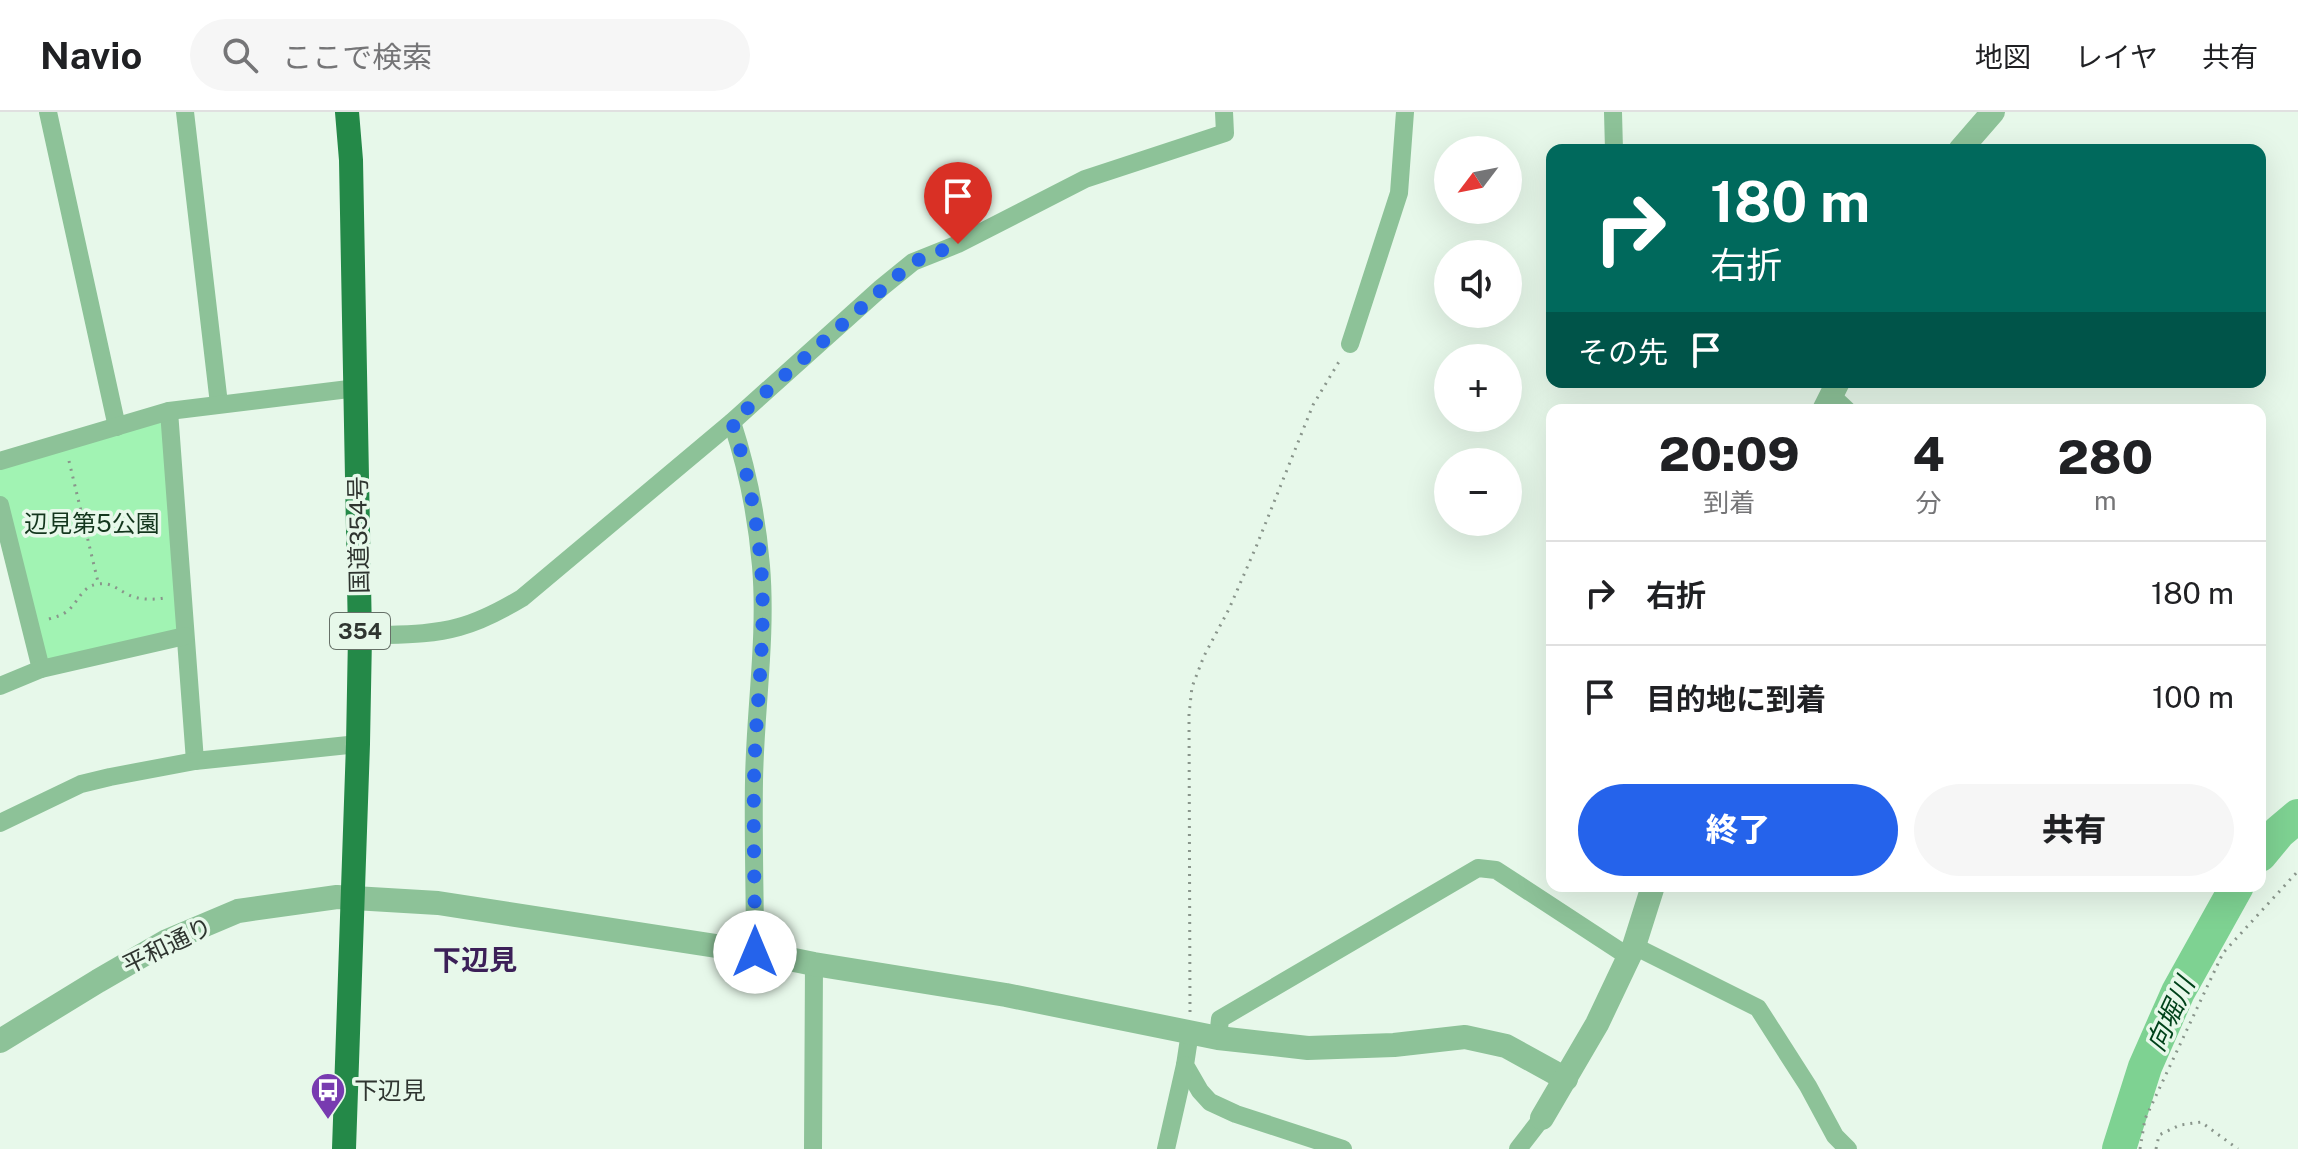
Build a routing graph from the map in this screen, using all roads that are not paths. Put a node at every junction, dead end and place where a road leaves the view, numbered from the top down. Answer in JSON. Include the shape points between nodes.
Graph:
{"nodes":[{"id":1,"x":48,"y":112,"type":"edge"},
{"id":2,"x":185,"y":112,"type":"edge"},
{"id":3,"x":347,"y":112,"type":"edge"},
{"id":4,"x":1224,"y":112,"type":"edge"},
{"id":5,"x":1405,"y":112,"type":"edge"},
{"id":6,"x":1613,"y":112,"type":"edge"},
{"id":7,"x":1987,"y":113,"type":"edge"},
{"id":8,"x":1614,"y":144,"type":"edge"},
{"id":9,"x":1964,"y":144,"type":"edge"},
{"id":10,"x":1350,"y":344,"type":"road end"},
{"id":11,"x":357,"y":388,"type":"junction"},
{"id":12,"x":219,"y":404,"type":"junction"},
{"id":13,"x":169,"y":411,"type":"junction"},
{"id":14,"x":732,"y":422,"type":"junction"},
{"id":15,"x":117,"y":427,"type":"junction"},
{"id":16,"x":0,"y":461,"type":"edge"},
{"id":17,"x":0,"y":505,"type":"edge"},
{"id":18,"x":185,"y":636,"type":"junction"},
{"id":19,"x":360,"y":636,"type":"junction"},
{"id":20,"x":41,"y":669,"type":"junction"},
{"id":21,"x":0,"y":686,"type":"edge"},
{"id":22,"x":358,"y":744,"type":"junction"},
{"id":23,"x":195,"y":761,"type":"junction"},
{"id":24,"x":0,"y":823,"type":"edge"},
{"id":25,"x":1651,"y":892,"type":"edge"},
{"id":26,"x":351,"y":899,"type":"junction"},
{"id":27,"x":1632,"y":951,"type":"junction"},
{"id":28,"x":755,"y":952,"type":"junction"},
{"id":29,"x":814,"y":964,"type":"junction"},
{"id":30,"x":1190,"y":1032,"type":"junction"},
{"id":31,"x":1218,"y":1038,"type":"junction"},
{"id":32,"x":0,"y":1041,"type":"edge"},
{"id":33,"x":1185,"y":1065,"type":"junction"},
{"id":34,"x":1566,"y":1079,"type":"junction"},
{"id":35,"x":1542,"y":1118,"type":"joint"},
{"id":36,"x":344,"y":1149,"type":"edge"},
{"id":37,"x":813,"y":1149,"type":"edge"},
{"id":38,"x":1166,"y":1149,"type":"edge"},
{"id":39,"x":1343,"y":1149,"type":"edge"},
{"id":40,"x":1518,"y":1149,"type":"edge"},
{"id":41,"x":1848,"y":1149,"type":"edge"}],
"edges":[{"from":1,"to":15,"type":"street"},
{"from":2,"to":12,"type":"street"},
{"from":3,"to":11,"type":"highway","name":"国道354号","number":"354"},
{"from":4,"to":14,"type":"street","via":[[1225,133],[1085,179],[913,262]]},
{"from":5,"to":10,"type":"street","via":[[1399,193]]},
{"from":6,"to":8,"type":"street"},
{"from":7,"to":9,"type":"street"},
{"from":11,"to":12,"type":"street"},
{"from":11,"to":19,"type":"highway","name":"国道354号","number":"354"},
{"from":12,"to":13,"type":"street"},
{"from":13,"to":15,"type":"street"},
{"from":13,"to":18,"type":"street"},
{"from":14,"to":19,"type":"street","via":[[522,598],[488,618],[429,632]]},
{"from":14,"to":28,"type":"street","via":[[761,567]]},
{"from":15,"to":16,"type":"street"},
{"from":17,"to":20,"type":"street"},
{"from":18,"to":20,"type":"street"},
{"from":18,"to":23,"type":"street"},
{"from":19,"to":22,"type":"highway","name":"国道354号","number":"354"},
{"from":20,"to":21,"type":"street"},
{"from":22,"to":23,"type":"street"},
{"from":22,"to":26,"type":"highway","name":"国道354号","number":"354"},
{"from":23,"to":24,"type":"street","via":[[81,784]]},
{"from":25,"to":27,"type":"street"},
{"from":26,"to":28,"type":"street","name":"平和通り","via":[[438,903]]},
{"from":26,"to":32,"type":"street","name":"平和通り","via":[[238,911],[167,941]]},
{"from":26,"to":36,"type":"highway","name":"国道354号","number":"354"},
{"from":27,"to":31,"type":"street","via":[[1496,870],[1478,868],[1220,1019]]},
{"from":27,"to":34,"type":"street"},
{"from":27,"to":41,"type":"street","via":[[1758,1008]]},
{"from":28,"to":29,"type":"street","name":"平和通り"},
{"from":29,"to":30,"type":"street","name":"平和通り"},
{"from":29,"to":37,"type":"street"},
{"from":30,"to":31,"type":"street","name":"平和通り"},
{"from":30,"to":33,"type":"street"},
{"from":31,"to":34,"type":"street","name":"平和通り","via":[[1308,1048],[1465,1037],[1506,1046]]},
{"from":33,"to":38,"type":"street"},
{"from":33,"to":39,"type":"street","via":[[1210,1102]]},
{"from":34,"to":35,"type":"street"},
{"from":35,"to":40,"type":"street"}]}
